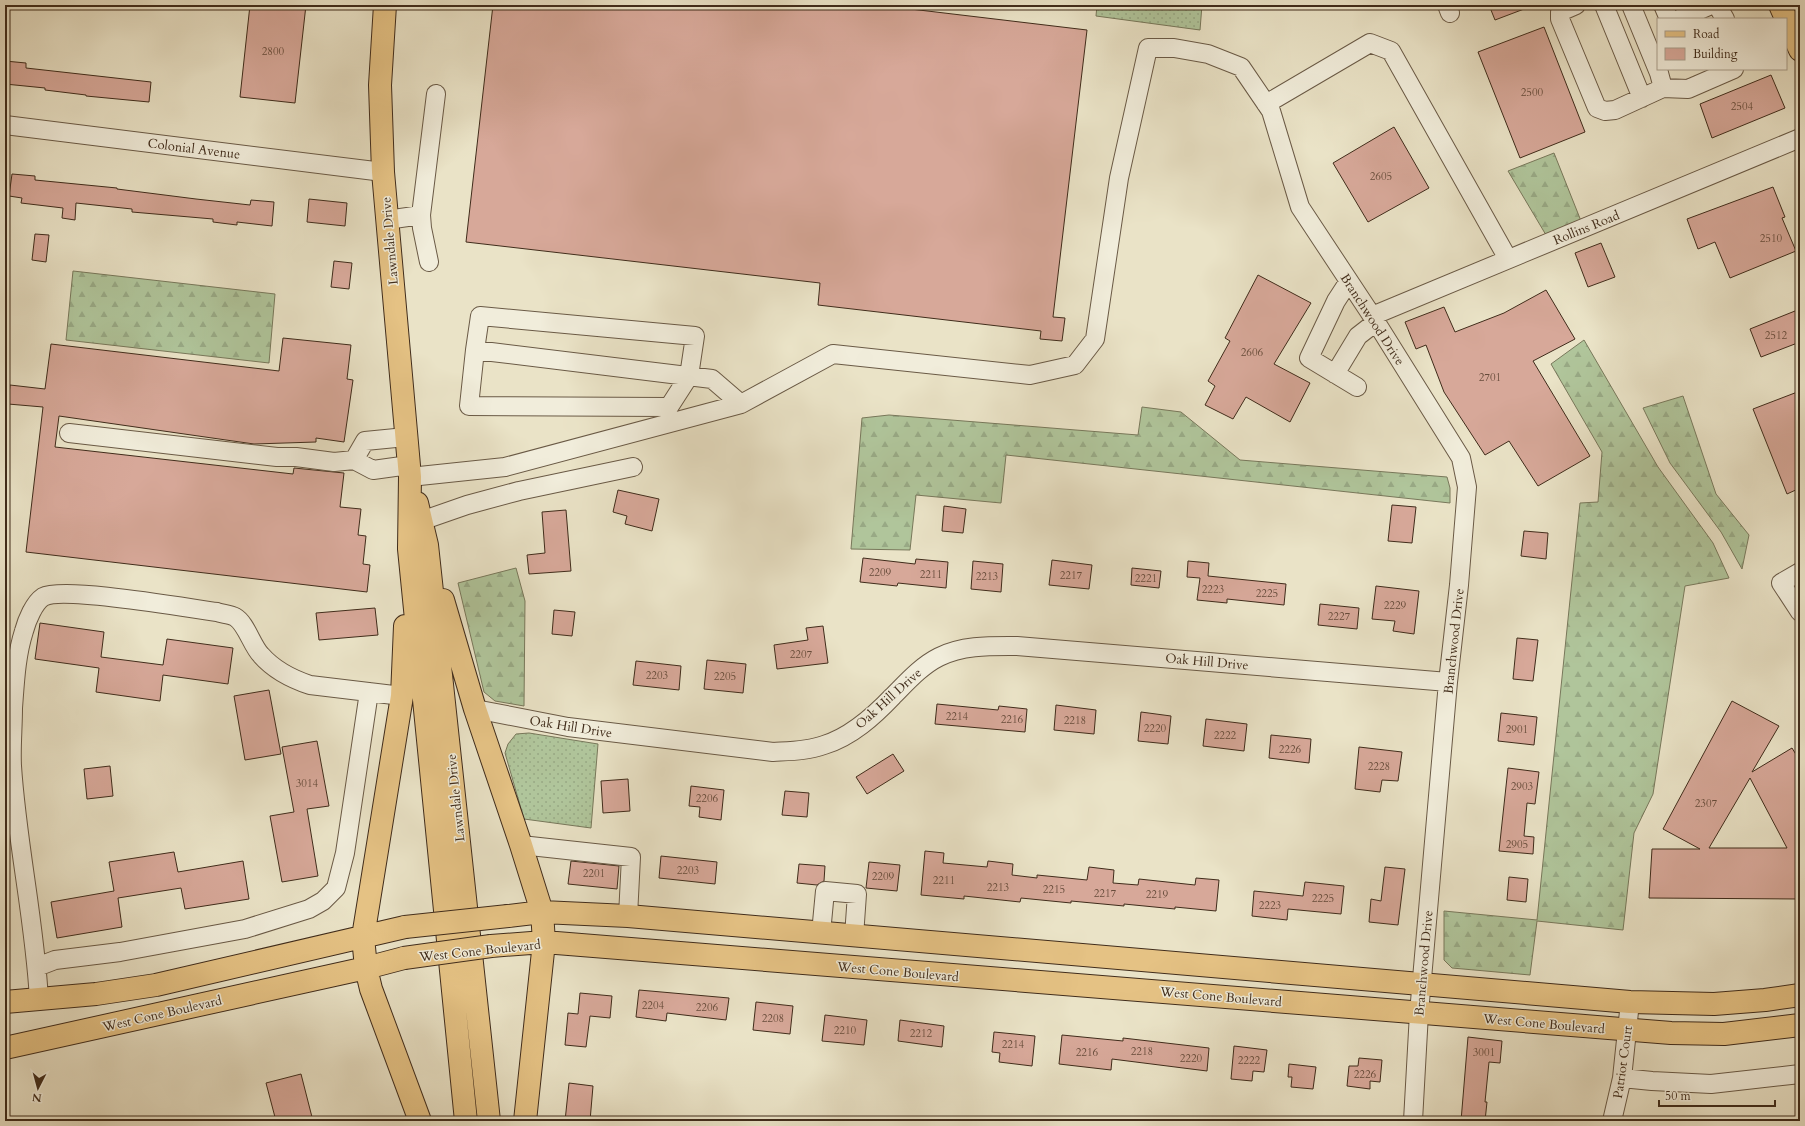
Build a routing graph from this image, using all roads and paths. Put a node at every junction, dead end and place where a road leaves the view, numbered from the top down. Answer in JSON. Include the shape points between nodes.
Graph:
{"nodes":[{"id":1,"x":385,"y":5,"type":"edge"},
{"id":2,"x":1604,"y":5,"type":"edge"},
{"id":3,"x":1631,"y":5,"type":"edge"},
{"id":4,"x":1663,"y":5,"type":"edge"},
{"id":5,"x":1711,"y":5,"type":"edge"},
{"id":6,"x":1717,"y":5,"type":"edge"},
{"id":7,"x":1780,"y":5,"type":"edge"},
{"id":8,"x":1568,"y":8,"type":"edge"},
{"id":9,"x":1669,"y":18,"type":"edge"},
{"id":10,"x":1681,"y":18,"type":"edge"},
{"id":11,"x":1724,"y":18,"type":"edge"},
{"id":12,"x":1785,"y":18,"type":"edge"},
{"id":13,"x":1787,"y":22,"type":"edge"},
{"id":14,"x":1796,"y":45,"type":"edge"},
{"id":15,"x":1657,"y":68,"type":"edge"},
{"id":16,"x":1658,"y":70,"type":"edge"},
{"id":17,"x":1732,"y":70,"type":"edge"},
{"id":18,"x":1663,"y":88,"type":"junction"},
{"id":19,"x":436,"y":94,"type":"dead end"},
{"id":20,"x":1642,"y":98,"type":"junction"},
{"id":21,"x":1266,"y":104,"type":"junction"},
{"id":22,"x":5,"y":125,"type":"edge"},
{"id":23,"x":1800,"y":138,"type":"edge"},
{"id":24,"x":383,"y":172,"type":"junction"},
{"id":25,"x":421,"y":215,"type":"junction"},
{"id":26,"x":387,"y":220,"type":"junction"},
{"id":27,"x":1508,"y":258,"type":"junction"},
{"id":28,"x":429,"y":262,"type":"dead end"},
{"id":29,"x":1349,"y":281,"type":"junction"},
{"id":30,"x":1374,"y":319,"type":"junction"},
{"id":31,"x":474,"y":350,"type":"junction"},
{"id":32,"x":1335,"y":374,"type":"junction"},
{"id":33,"x":689,"y":376,"type":"junction"},
{"id":34,"x":1357,"y":387,"type":"dead end"},
{"id":35,"x":741,"y":404,"type":"junction"},
{"id":36,"x":69,"y":433,"type":"dead end"},
{"id":37,"x":406,"y":437,"type":"junction"},
{"id":38,"x":354,"y":460,"type":"junction"},
{"id":39,"x":633,"y":467,"type":"dead end"},
{"id":40,"x":409,"y":471,"type":"junction"},
{"id":41,"x":421,"y":521,"type":"junction"},
{"id":42,"x":418,"y":547,"type":"junction"},
{"id":43,"x":1800,"y":572,"type":"edge"},
{"id":44,"x":1800,"y":612,"type":"edge"},
{"id":45,"x":1448,"y":682,"type":"junction"},
{"id":46,"x":369,"y":692,"type":"junction"},
{"id":47,"x":402,"y":696,"type":"junction"},
{"id":48,"x":475,"y":709,"type":"junction"},
{"id":49,"x":521,"y":845,"type":"junction"},
{"id":50,"x":542,"y":912,"type":"junction"},
{"id":51,"x":628,"y":916,"type":"junction"},
{"id":52,"x":821,"y":933,"type":"junction"},
{"id":53,"x":854,"y":936,"type":"junction"},
{"id":54,"x":363,"y":937,"type":"junction"},
{"id":55,"x":544,"y":942,"type":"junction"},
{"id":56,"x":37,"y":967,"type":"junction"},
{"id":57,"x":366,"y":968,"type":"junction"},
{"id":58,"x":1422,"y":984,"type":"junction"},
{"id":59,"x":1800,"y":995,"type":"edge"},
{"id":60,"x":39,"y":1000,"type":"junction"},
{"id":61,"x":5,"y":1002,"type":"edge"},
{"id":62,"x":1630,"y":1002,"type":"junction"},
{"id":63,"x":1419,"y":1013,"type":"junction"},
{"id":64,"x":1800,"y":1025,"type":"edge"},
{"id":65,"x":1627,"y":1030,"type":"junction"},
{"id":66,"x":5,"y":1048,"type":"edge"},
{"id":67,"x":1800,"y":1074,"type":"edge"},
{"id":68,"x":1622,"y":1078,"type":"junction"},
{"id":69,"x":420,"y":1121,"type":"edge"},
{"id":70,"x":466,"y":1121,"type":"edge"},
{"id":71,"x":490,"y":1121,"type":"edge"},
{"id":72,"x":526,"y":1121,"type":"edge"},
{"id":73,"x":1413,"y":1121,"type":"edge"},
{"id":74,"x":1612,"y":1121,"type":"edge"}],
"edges":[{"from":1,"to":24,"type":"main road","name":"Lawndale Drive","via":[[380,85]]},
{"from":2,"to":20,"type":"street"},
{"from":3,"to":15,"type":"street"},
{"from":4,"to":9,"type":"street"},
{"from":5,"to":10,"type":"street"},
{"from":6,"to":11,"type":"street"},
{"from":7,"to":12,"type":"main road"},
{"from":8,"to":20,"type":"street","via":[[1560,19],[1597,108],[1605,111],[1615,110]]},
{"from":13,"to":14,"type":"main road"},
{"from":16,"to":18,"type":"street"},
{"from":17,"to":18,"type":"street","via":[[1688,89]]},
{"from":18,"to":20,"type":"street"},
{"from":19,"to":25,"type":"street"},
{"from":21,"to":27,"type":"street","via":[[1370,43],[1391,51]]},
{"from":21,"to":29,"type":"street","name":"Branchwood Drive","via":[[1271,111],[1300,207]]},
{"from":21,"to":35,"type":"street","name":"Branchwood Drive","via":[[1241,67],[1208,54],[1174,48],[1148,48],[1119,178],[1095,339],[1075,366],[1030,375],[833,354]]},
{"from":22,"to":24,"type":"street","name":"Colonial Avenue"},
{"from":23,"to":27,"type":"street","name":"Rollins Road"},
{"from":24,"to":26,"type":"main road","name":"Lawndale Drive"},
{"from":25,"to":26,"type":"street"},
{"from":25,"to":28,"type":"street"},
{"from":26,"to":37,"type":"main road","name":"Lawndale Drive"},
{"from":27,"to":30,"type":"street","name":"Rollins Road"},
{"from":29,"to":30,"type":"street","name":"Branchwood Drive"},
{"from":29,"to":32,"type":"street","via":[[1336,301],[1309,358]]},
{"from":30,"to":32,"type":"street","name":"Rollins Road","via":[[1358,336]]},
{"from":30,"to":45,"type":"street","name":"Branchwood Drive","via":[[1461,458],[1467,487]]},
{"from":31,"to":33,"type":"street"},
{"from":31,"to":33,"type":"street","via":[[480,316],[695,336]]},
{"from":31,"to":33,"type":"street","via":[[469,406],[669,407]]},
{"from":32,"to":34,"type":"street"},
{"from":33,"to":35,"type":"street","via":[[712,379]]},
{"from":35,"to":40,"type":"street","via":[[505,467]]},
{"from":36,"to":38,"type":"street","via":[[277,458],[296,457],[334,462]]},
{"from":37,"to":38,"type":"street","via":[[365,441]]},
{"from":37,"to":40,"type":"main road","name":"Lawndale Drive"},
{"from":38,"to":40,"type":"street","via":[[373,470]]},
{"from":39,"to":41,"type":"street","via":[[519,491]]},
{"from":40,"to":41,"type":"main road","name":"Lawndale Drive"},
{"from":40,"to":42,"type":"main road","name":"Lawndale Drive"},
{"from":41,"to":42,"type":"main road","name":"Lawndale Drive"},
{"from":42,"to":47,"type":"main road"},
{"from":42,"to":48,"type":"main road"},
{"from":42,"to":70,"type":"main road","name":"Lawndale Drive"},
{"from":42,"to":71,"type":"main road","name":"Lawndale Drive"},
{"from":43,"to":44,"type":"street","via":[[1781,583]]},
{"from":45,"to":48,"type":"street","name":"Oak Hill Drive","via":[[1017,646],[959,649],[939,657],[917,671],[877,712],[840,738],[816,747],[773,752],[568,727]]},
{"from":45,"to":58,"type":"street","name":"Branchwood Drive"},
{"from":46,"to":47,"type":"street"},
{"from":46,"to":56,"type":"street","via":[[345,853],[336,888],[323,901],[303,911],[245,929],[120,952],[56,960]]},
{"from":46,"to":56,"type":"street","via":[[297,681],[276,669],[260,655],[236,617],[217,612],[101,596],[67,593],[43,598],[29,615],[16,663],[12,742],[16,813]]},
{"from":47,"to":54,"type":"main road"},
{"from":48,"to":49,"type":"main road"},
{"from":49,"to":50,"type":"main road"},
{"from":49,"to":51,"type":"street","via":[[631,857]]},
{"from":50,"to":51,"type":"main road"},
{"from":50,"to":54,"type":"main road","bridge":true,"via":[[405,927]]},
{"from":50,"to":55,"type":"main road"},
{"from":51,"to":52,"type":"main road"},
{"from":52,"to":53,"type":"main road"},
{"from":52,"to":53,"type":"street","via":[[825,891],[857,894]]},
{"from":53,"to":58,"type":"main road"},
{"from":54,"to":57,"type":"main road"},
{"from":54,"to":60,"type":"main road","via":[[156,985]]},
{"from":55,"to":57,"type":"main road","name":"West Cone Boulevard","bridge":true,"via":[[491,946],[404,958]]},
{"from":55,"to":63,"type":"main road","name":"West Cone Boulevard"},
{"from":55,"to":72,"type":"main road"},
{"from":56,"to":60,"type":"street"},
{"from":57,"to":66,"type":"main road","name":"West Cone Boulevard"},
{"from":57,"to":69,"type":"main road"},
{"from":58,"to":62,"type":"main road"},
{"from":58,"to":63,"type":"street","name":"Branchwood Drive"},
{"from":59,"to":62,"type":"main road","via":[[1714,1004]]},
{"from":60,"to":61,"type":"main road"},
{"from":62,"to":65,"type":"street","name":"Patriot Court"},
{"from":63,"to":65,"type":"main road","name":"West Cone Boulevard"},
{"from":63,"to":73,"type":"street","name":"Branchwood Drive"},
{"from":64,"to":65,"type":"main road","name":"West Cone Boulevard","via":[[1724,1034]]},
{"from":65,"to":68,"type":"street","name":"Patriot Court"},
{"from":67,"to":68,"type":"street","via":[[1711,1084]]},
{"from":68,"to":74,"type":"street","name":"Patriot Court"}]}
